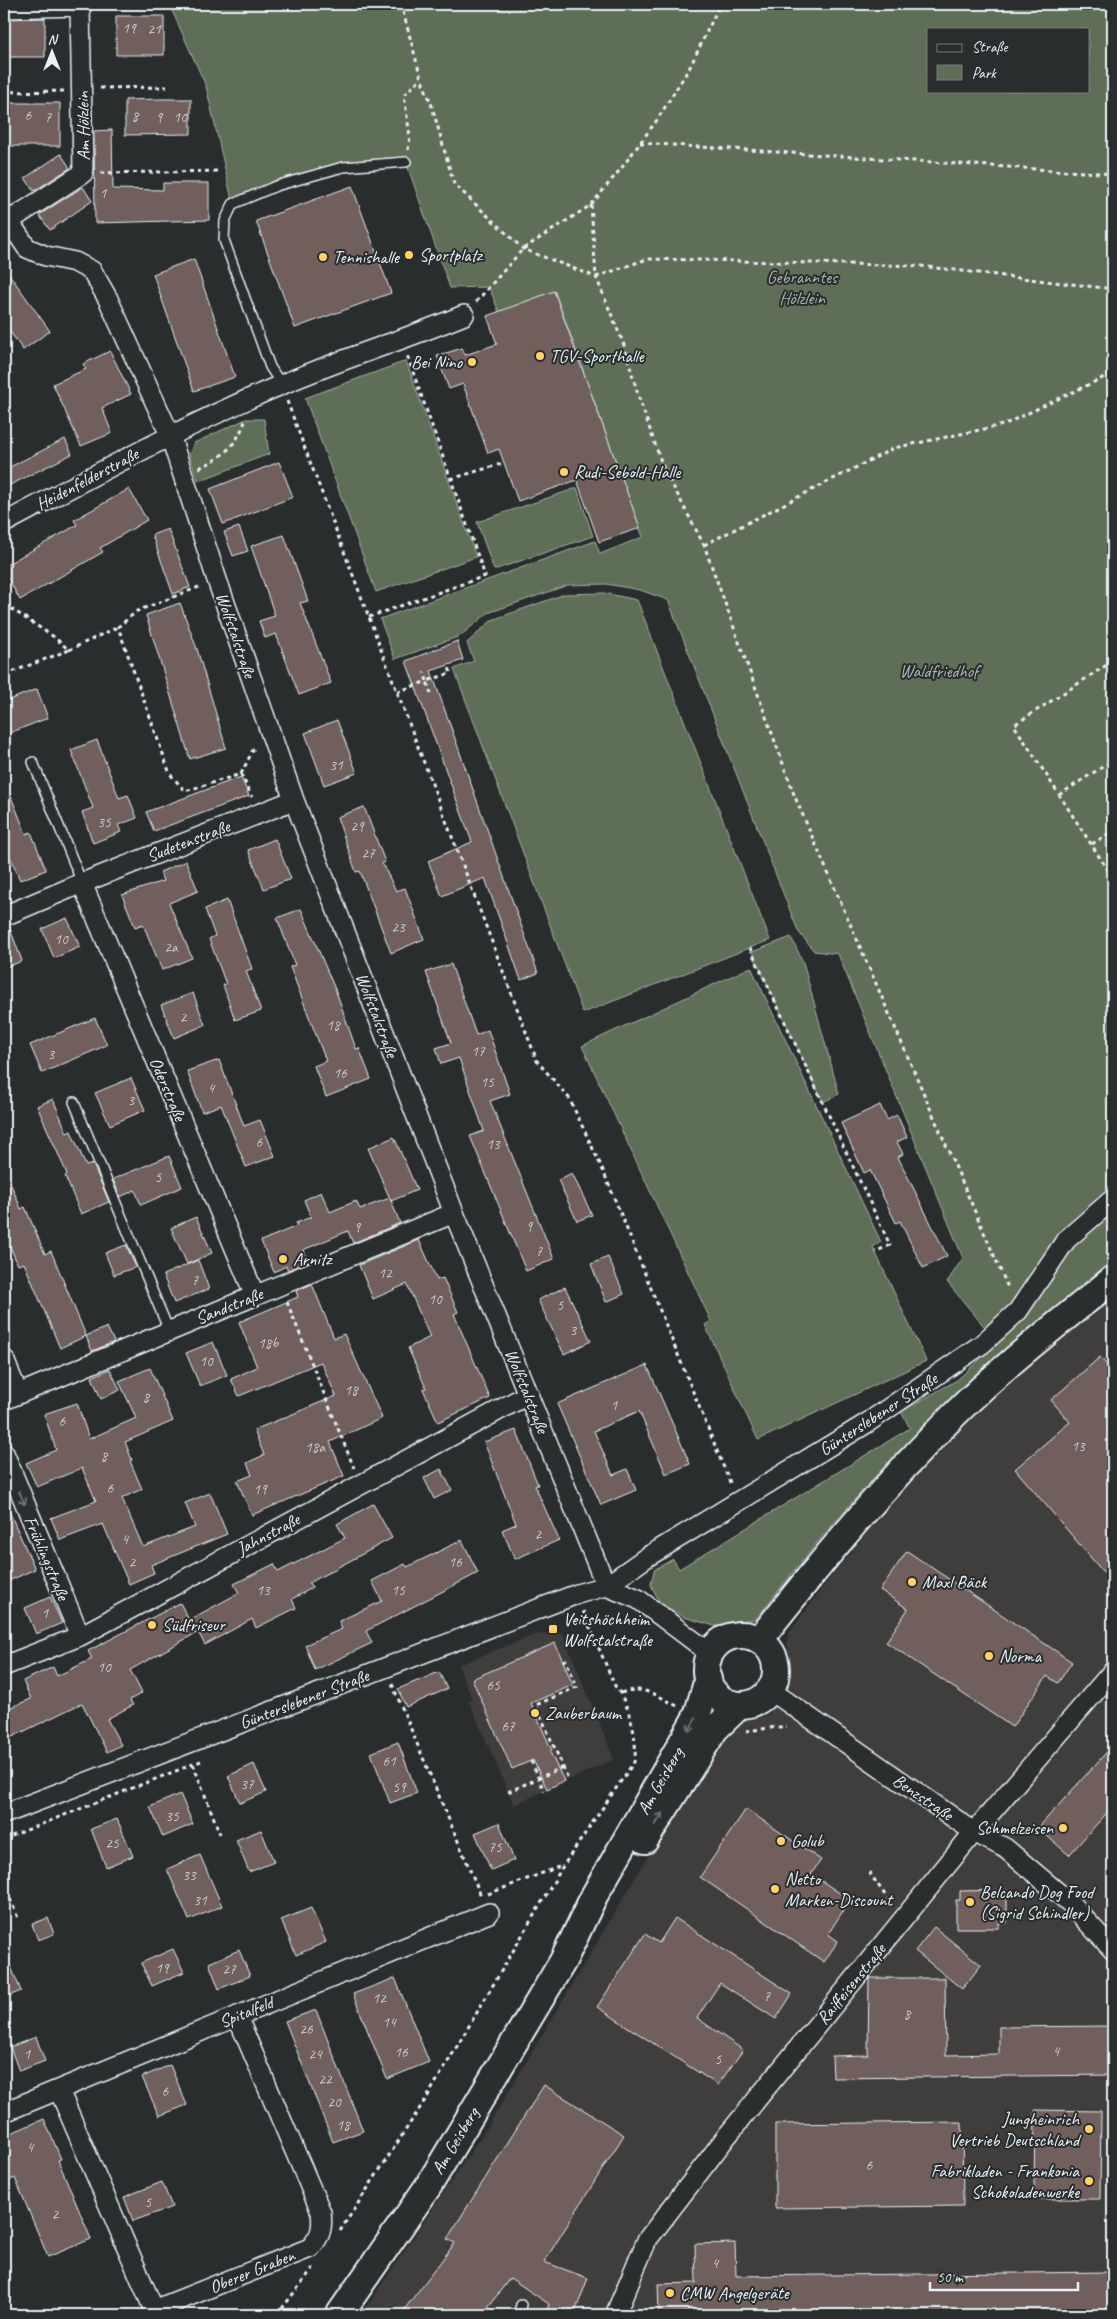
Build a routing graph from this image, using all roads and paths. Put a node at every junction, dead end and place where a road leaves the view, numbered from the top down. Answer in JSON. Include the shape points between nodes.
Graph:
{"nodes":[{"id":1,"x":126,"y":4,"type":"edge"},
{"id":2,"x":401,"y":4,"type":"edge"},
{"id":3,"x":720,"y":4,"type":"edge"},
{"id":4,"x":80,"y":6,"type":"junction"},
{"id":5,"x":4,"y":8,"type":"edge"},
{"id":6,"x":421,"y":78,"type":"junction"},
{"id":7,"x":168,"y":87,"type":"dead end"},
{"id":8,"x":82,"y":90,"type":"junction"},
{"id":9,"x":4,"y":92,"type":"edge"},
{"id":10,"x":640,"y":143,"type":"junction"},
{"id":11,"x":406,"y":162,"type":"joint"},
{"id":12,"x":220,"y":171,"type":"dead end"},
{"id":13,"x":83,"y":173,"type":"junction"},
{"id":14,"x":1113,"y":174,"type":"edge"},
{"id":15,"x":591,"y":205,"type":"junction"},
{"id":16,"x":6,"y":218,"type":"edge"},
{"id":17,"x":523,"y":249,"type":"junction"},
{"id":18,"x":596,"y":277,"type":"junction"},
{"id":19,"x":489,"y":287,"type":"dead end"},
{"id":20,"x":1113,"y":289,"type":"edge"},
{"id":21,"x":464,"y":315,"type":"dead end"},
{"id":22,"x":402,"y":340,"type":"junction"},
{"id":23,"x":1113,"y":373,"type":"edge"},
{"id":24,"x":281,"y":384,"type":"junction"},
{"id":25,"x":245,"y":401,"type":"junction"},
{"id":26,"x":170,"y":435,"type":"junction"},
{"id":27,"x":504,"y":463,"type":"dead end"},
{"id":28,"x":180,"y":468,"type":"junction"},
{"id":29,"x":451,"y":479,"type":"junction"},
{"id":30,"x":4,"y":523,"type":"edge"},
{"id":31,"x":704,"y":545,"type":"junction"},
{"id":32,"x":4,"y":580,"type":"edge"},
{"id":33,"x":183,"y":593,"type":"dead end"},
{"id":34,"x":6,"y":604,"type":"edge"},
{"id":35,"x":369,"y":617,"type":"junction"},
{"id":36,"x":118,"y":627,"type":"junction"},
{"id":37,"x":70,"y":650,"type":"junction"},
{"id":38,"x":1113,"y":662,"type":"edge"},
{"id":39,"x":448,"y":665,"type":"dead end"},
{"id":40,"x":424,"y":672,"type":"dead end"},
{"id":41,"x":4,"y":674,"type":"edge"},
{"id":42,"x":427,"y":681,"type":"junction"},
{"id":43,"x":397,"y":692,"type":"junction"},
{"id":44,"x":432,"y":694,"type":"dead end"},
{"id":45,"x":274,"y":742,"type":"junction"},
{"id":46,"x":1113,"y":760,"type":"edge"},
{"id":47,"x":33,"y":762,"type":"dead end"},
{"id":48,"x":241,"y":774,"type":"junction"},
{"id":49,"x":1059,"y":795,"type":"junction"},
{"id":50,"x":294,"y":800,"type":"junction"},
{"id":51,"x":258,"y":814,"type":"junction"},
{"id":52,"x":1113,"y":831,"type":"edge"},
{"id":53,"x":1092,"y":844,"type":"junction"},
{"id":54,"x":1113,"y":878,"type":"edge"},
{"id":55,"x":82,"y":883,"type":"junction"},
{"id":56,"x":4,"y":916,"type":"edge"},
{"id":57,"x":750,"y":948,"type":"dead end"},
{"id":58,"x":74,"y":1102,"type":"dead end"},
{"id":59,"x":1113,"y":1199,"type":"edge"},
{"id":60,"x":454,"y":1213,"type":"junction"},
{"id":61,"x":875,"y":1252,"type":"dead end"},
{"id":62,"x":1113,"y":1279,"type":"edge"},
{"id":63,"x":281,"y":1285,"type":"junction"},
{"id":64,"x":255,"y":1296,"type":"junction"},
{"id":65,"x":1018,"y":1311,"type":"junction"},
{"id":66,"x":169,"y":1331,"type":"junction"},
{"id":67,"x":4,"y":1359,"type":"edge"},
{"id":68,"x":529,"y":1394,"type":"junction"},
{"id":69,"x":11,"y":1397,"type":"edge"},
{"id":70,"x":4,"y":1453,"type":"edge"},
{"id":71,"x":360,"y":1485,"type":"junction"},
{"id":72,"x":738,"y":1502,"type":"junction"},
{"id":73,"x":606,"y":1586,"type":"junction"},
{"id":74,"x":583,"y":1612,"type":"dead end"},
{"id":75,"x":80,"y":1636,"type":"junction"},
{"id":76,"x":759,"y":1640,"type":"junction"},
{"id":77,"x":563,"y":1661,"type":"dead end"},
{"id":78,"x":4,"y":1666,"type":"edge"},
{"id":79,"x":709,"y":1666,"type":"junction"},
{"id":80,"x":1113,"y":1671,"type":"edge"},
{"id":81,"x":391,"y":1683,"type":"dead end"},
{"id":82,"x":770,"y":1690,"type":"junction"},
{"id":83,"x":621,"y":1693,"type":"junction"},
{"id":84,"x":740,"y":1705,"type":"junction"},
{"id":85,"x":706,"y":1723,"type":"junction"},
{"id":86,"x":796,"y":1727,"type":"dead end"},
{"id":87,"x":531,"y":1761,"type":"dead end"},
{"id":88,"x":563,"y":1767,"type":"junction"},
{"id":89,"x":539,"y":1778,"type":"junction"},
{"id":90,"x":568,"y":1780,"type":"dead end"},
{"id":91,"x":544,"y":1791,"type":"dead end"},
{"id":92,"x":508,"y":1792,"type":"dead end"},
{"id":93,"x":4,"y":1814,"type":"edge"},
{"id":94,"x":974,"y":1832,"type":"junction"},
{"id":95,"x":220,"y":1834,"type":"dead end"},
{"id":96,"x":4,"y":1839,"type":"edge"},
{"id":97,"x":562,"y":1866,"type":"junction"},
{"id":98,"x":869,"y":1872,"type":"dead end"},
{"id":99,"x":4,"y":1884,"type":"edge"},
{"id":100,"x":485,"y":1905,"type":"junction"},
{"id":101,"x":18,"y":1918,"type":"dead end"},
{"id":102,"x":903,"y":1920,"type":"junction"},
{"id":103,"x":1113,"y":1950,"type":"edge"},
{"id":104,"x":237,"y":2016,"type":"junction"},
{"id":105,"x":59,"y":2090,"type":"junction"},
{"id":106,"x":4,"y":2112,"type":"edge"},
{"id":107,"x":337,"y":2237,"type":"dead end"},
{"id":108,"x":319,"y":2261,"type":"dead end"},
{"id":109,"x":521,"y":2305,"type":"dead end"},
{"id":110,"x":277,"y":2315,"type":"edge"},
{"id":111,"x":339,"y":2315,"type":"edge"},
{"id":112,"x":518,"y":2315,"type":"edge"},
{"id":113,"x":615,"y":2315,"type":"edge"}],
"edges":[{"from":1,"to":4,"type":"path"},
{"from":2,"to":6,"type":"path"},
{"from":3,"to":10,"type":"path","via":[[690,67]]},
{"from":4,"to":5,"type":"street"},
{"from":4,"to":8,"type":"street","name":"Am Hölzlein"},
{"from":6,"to":11,"type":"path","via":[[404,95],[410,137]]},
{"from":6,"to":17,"type":"path","via":[[454,184]]},
{"from":7,"to":8,"type":"path"},
{"from":8,"to":9,"type":"path"},
{"from":8,"to":13,"type":"street","name":"Am Hölzlein"},
{"from":10,"to":14,"type":"path"},
{"from":10,"to":15,"type":"path"},
{"from":11,"to":24,"type":"lane","via":[[343,167],[276,186],[233,204],[225,222],[224,240],[270,367]]},
{"from":12,"to":13,"type":"path"},
{"from":13,"to":16,"type":"street","name":"Am Hölzlein"},
{"from":15,"to":17,"type":"path"},
{"from":15,"to":18,"type":"path"},
{"from":16,"to":26,"type":"street","name":"Wolfstalstraße","via":[[27,248],[75,262],[92,271]]},
{"from":17,"to":18,"type":"path"},
{"from":17,"to":19,"type":"path"},
{"from":18,"to":20,"type":"path","via":[[647,259],[703,260],[920,266]]},
{"from":18,"to":31,"type":"path","via":[[624,345],[663,467]]},
{"from":21,"to":22,"type":"street"},
{"from":22,"to":24,"type":"street"},
{"from":22,"to":29,"type":"path"},
{"from":23,"to":31,"type":"path","via":[[1003,425],[894,448]]},
{"from":24,"to":25,"type":"street"},
{"from":24,"to":35,"type":"path"},
{"from":25,"to":26,"type":"street"},
{"from":25,"to":28,"type":"path","via":[[248,408],[246,418],[235,444],[208,464],[194,470]]},
{"from":26,"to":28,"type":"street","name":"Wolfstalstraße"},
{"from":26,"to":30,"type":"street","name":"Heidenfelderstraße"},
{"from":27,"to":29,"type":"path"},
{"from":28,"to":45,"type":"street","name":"Wolfstalstraße"},
{"from":29,"to":35,"type":"path","via":[[485,576]]},
{"from":31,"to":65,"type":"path","via":[[795,796]]},
{"from":32,"to":34,"type":"path"},
{"from":33,"to":36,"type":"path","via":[[137,611]]},
{"from":34,"to":37,"type":"path"},
{"from":35,"to":43,"type":"path"},
{"from":36,"to":37,"type":"path"},
{"from":36,"to":48,"type":"path","via":[[170,774],[185,791]]},
{"from":37,"to":41,"type":"path"},
{"from":38,"to":49,"type":"path","via":[[1014,725]]},
{"from":39,"to":42,"type":"path","via":[[451,673]]},
{"from":40,"to":42,"type":"path"},
{"from":42,"to":43,"type":"path"},
{"from":42,"to":44,"type":"path"},
{"from":43,"to":72,"type":"path","via":[[537,1061],[569,1098],[602,1168]]},
{"from":45,"to":48,"type":"path","via":[[253,747]]},
{"from":45,"to":50,"type":"street","name":"Wolfstalstraße"},
{"from":46,"to":49,"type":"path"},
{"from":47,"to":55,"type":"lane"},
{"from":48,"to":51,"type":"path"},
{"from":49,"to":53,"type":"path"},
{"from":50,"to":51,"type":"street","name":"Sudetenstraße"},
{"from":50,"to":60,"type":"street","name":"Wolfstalstraße"},
{"from":51,"to":55,"type":"street","name":"Sudetenstraße"},
{"from":52,"to":53,"type":"path"},
{"from":53,"to":54,"type":"path"},
{"from":55,"to":56,"type":"street","name":"Sudetenstraße"},
{"from":55,"to":64,"type":"street","name":"Oderstraße"},
{"from":57,"to":61,"type":"path","via":[[890,1245]]},
{"from":58,"to":66,"type":"lane"},
{"from":59,"to":65,"type":"street","name":"Günterslebener Straße","via":[[1066,1240]]},
{"from":60,"to":63,"type":"street","name":"Sandstraße"},
{"from":60,"to":68,"type":"street","name":"Wolfstalstraße"},
{"from":62,"to":76,"type":"street","via":[[1006,1367],[955,1414],[823,1558]]},
{"from":63,"to":64,"type":"street","name":"Sandstraße"},
{"from":63,"to":71,"type":"path"},
{"from":64,"to":66,"type":"street","name":"Sandstraße"},
{"from":65,"to":72,"type":"street","name":"Günterslebener Straße","via":[[982,1344],[867,1424]]},
{"from":66,"to":69,"type":"street","name":"Sandstraße"},
{"from":67,"to":69,"type":"street"},
{"from":68,"to":71,"type":"street","name":"Jahnstraße"},
{"from":68,"to":73,"type":"street","name":"Wolfstalstraße"},
{"from":70,"to":75,"type":"street","name":"Frühlingstraße","one_way":true},
{"from":71,"to":75,"type":"street","name":"Jahnstraße"},
{"from":72,"to":73,"type":"street","name":"Günterslebener Straße","via":[[647,1556]]},
{"from":73,"to":79,"type":"street","via":[[638,1598]]},
{"from":73,"to":93,"type":"street","name":"Günterslebener Straße","via":[[577,1594]]},
{"from":74,"to":83,"type":"path"},
{"from":75,"to":78,"type":"street","name":"Jahnstraße"},
{"from":76,"to":79,"type":"street","via":[[749,1636],[731,1637],[716,1646]]},
{"from":76,"to":82,"type":"street","via":[[775,1660],[776,1675]]},
{"from":77,"to":88,"type":"path","via":[[566,1660],[577,1687],[534,1706]]},
{"from":79,"to":84,"type":"street","via":[[711,1687],[722,1699]]},
{"from":79,"to":85,"type":"street","name":"Am Geisberg","one_way":true},
{"from":80,"to":94,"type":"street","name":"Raiffeisenstraße"},
{"from":81,"to":100,"type":"path"},
{"from":82,"to":84,"type":"street","via":[[762,1698]]},
{"from":82,"to":94,"type":"street","name":"Benzstraße"},
{"from":83,"to":85,"type":"path","via":[[633,1689],[646,1690]]},
{"from":83,"to":97,"type":"path","via":[[635,1736],[637,1750],[634,1762]]},
{"from":84,"to":85,"type":"street","name":"Am Geisberg"},
{"from":85,"to":86,"type":"path","via":[[730,1737],[782,1725]]},
{"from":85,"to":111,"type":"street","name":"Am Geisberg","via":[[605,1904],[563,1961],[429,2185]]},
{"from":87,"to":89,"type":"path"},
{"from":88,"to":89,"type":"path"},
{"from":88,"to":90,"type":"path"},
{"from":89,"to":91,"type":"path"},
{"from":89,"to":92,"type":"path"},
{"from":94,"to":102,"type":"street","name":"Raiffeisenstraße"},
{"from":94,"to":103,"type":"street","name":"Benzstraße","via":[[1005,1848],[1054,1890]]},
{"from":95,"to":96,"type":"path","via":[[193,1764]]},
{"from":97,"to":100,"type":"path"},
{"from":97,"to":107,"type":"path","via":[[429,2094]]},
{"from":98,"to":102,"type":"path"},
{"from":99,"to":101,"type":"path"},
{"from":100,"to":104,"type":"street","name":"Spitalfeld"},
{"from":102,"to":113,"type":"street","name":"Raiffeisenstraße","via":[[647,2240]]},
{"from":104,"to":105,"type":"street","name":"Spitalfeld"},
{"from":104,"to":105,"type":"street","name":"Oberer Graben","via":[[321,2212],[319,2238],[310,2248],[154,2310]]},
{"from":105,"to":106,"type":"street","name":"Spitalfeld"},
{"from":108,"to":110,"type":"path"},
{"from":109,"to":112,"type":"lane"}]}
